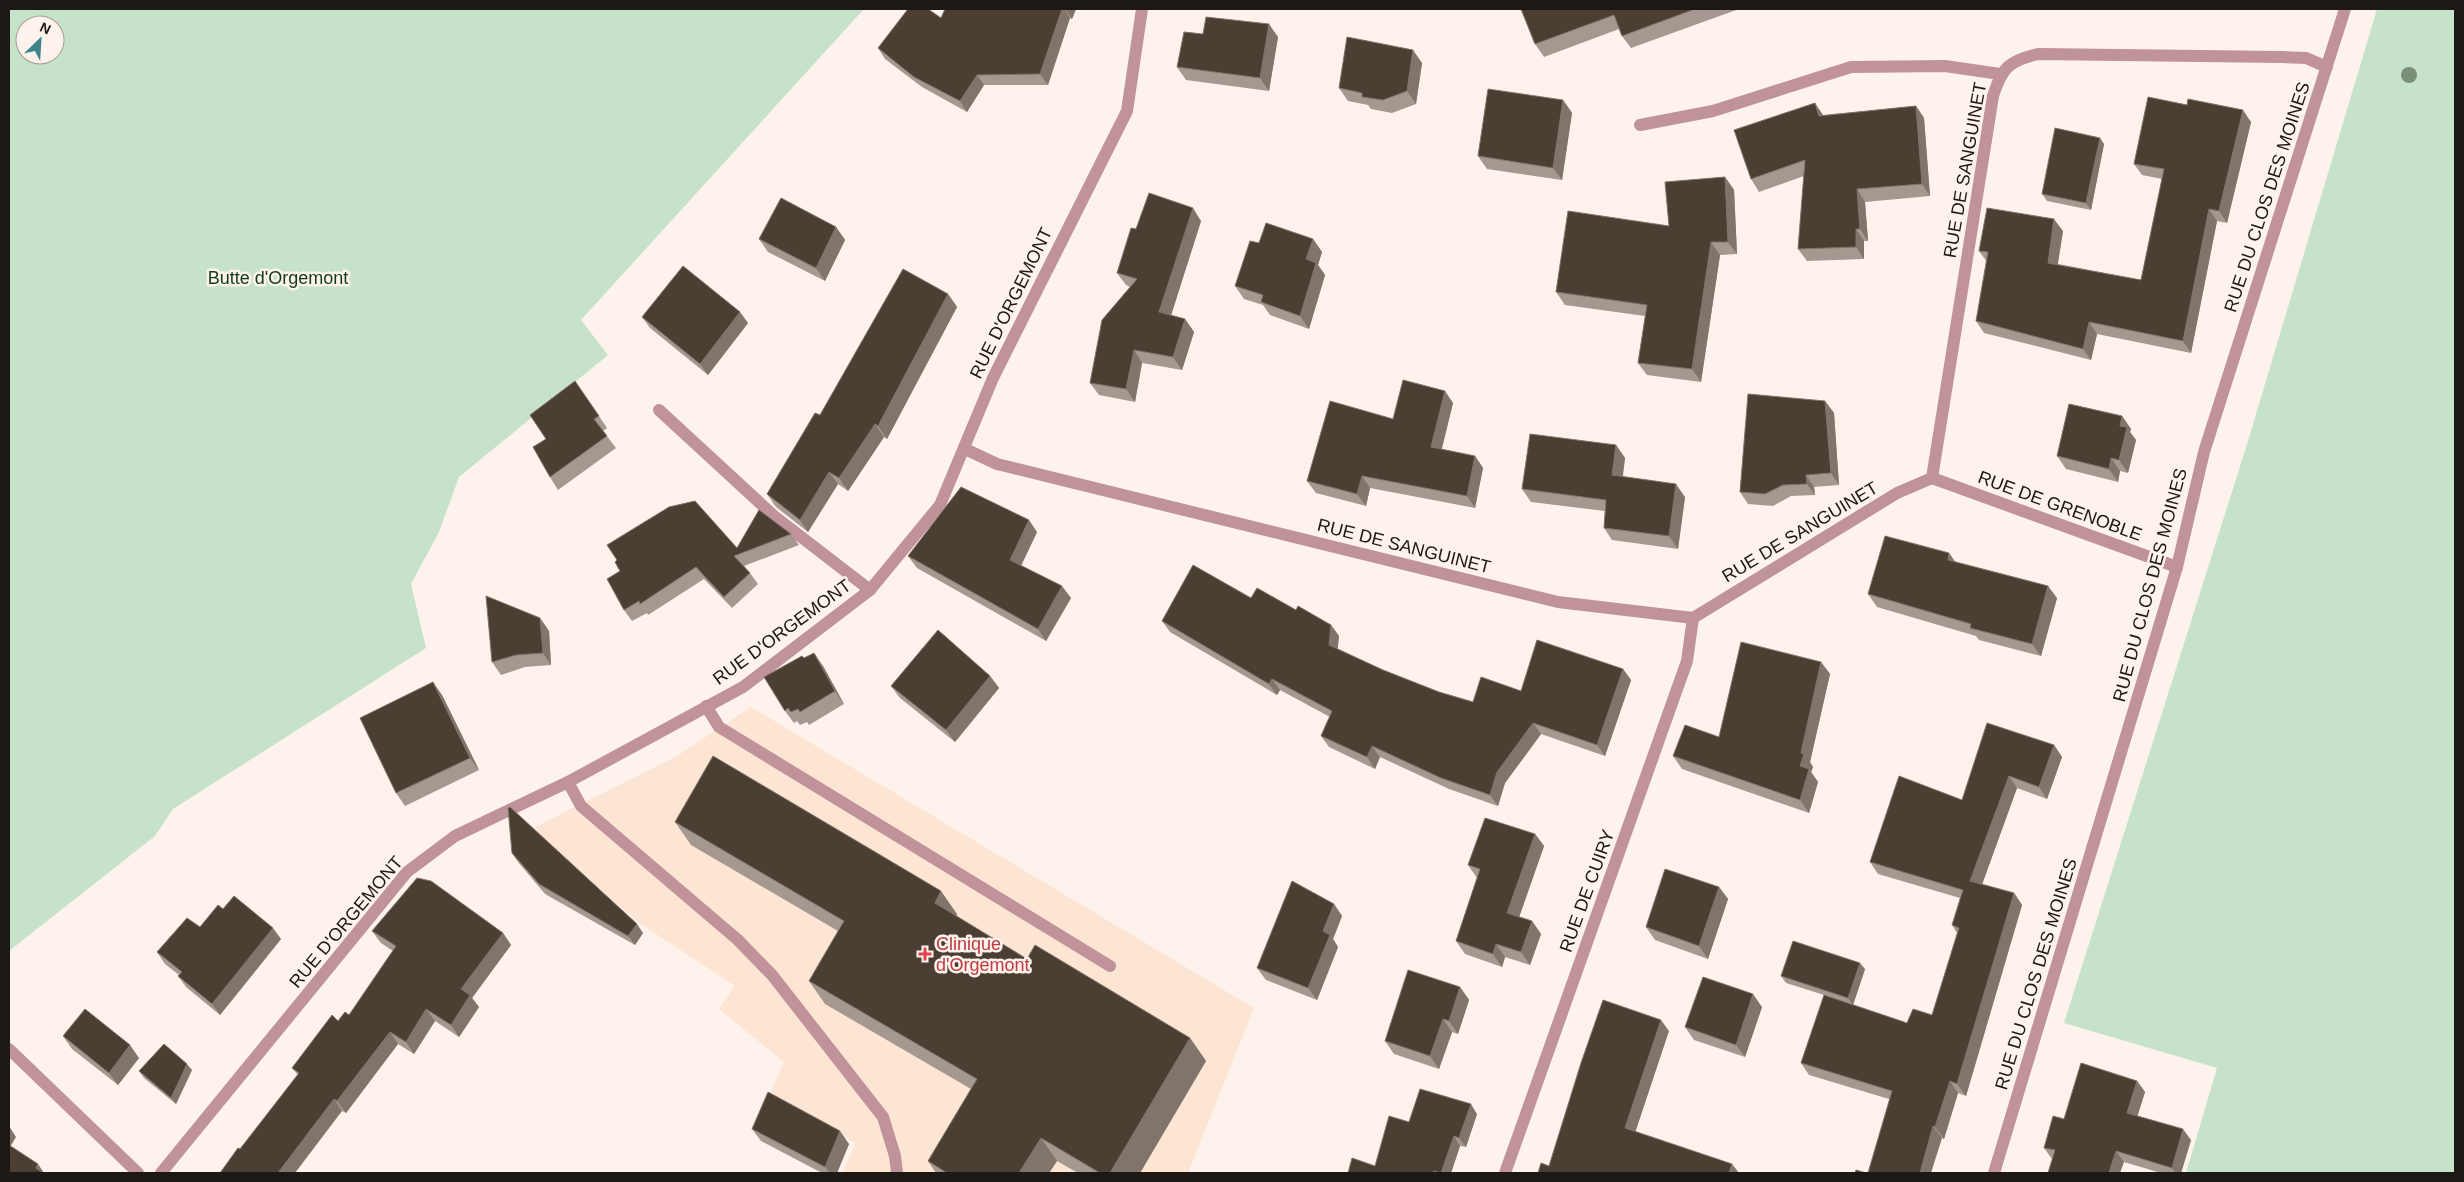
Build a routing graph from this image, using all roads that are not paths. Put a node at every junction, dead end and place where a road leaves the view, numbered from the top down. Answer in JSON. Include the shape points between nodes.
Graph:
{"nodes":[{"id":1,"x":1142,"y":9,"type":"edge"},
{"id":2,"x":2345,"y":9,"type":"edge"},
{"id":3,"x":2327,"y":67,"type":"junction"},
{"id":4,"x":2000,"y":74,"type":"junction"},
{"id":5,"x":1640,"y":125,"type":"dead end"},
{"id":6,"x":659,"y":410,"type":"dead end"},
{"id":7,"x":965,"y":449,"type":"junction"},
{"id":8,"x":1932,"y":478,"type":"junction"},
{"id":9,"x":2177,"y":567,"type":"junction"},
{"id":10,"x":870,"y":590,"type":"junction"},
{"id":11,"x":1693,"y":618,"type":"junction"},
{"id":12,"x":706,"y":706,"type":"junction"},
{"id":13,"x":568,"y":782,"type":"junction"},
{"id":14,"x":1110,"y":966,"type":"dead end"},
{"id":15,"x":9,"y":1048,"type":"edge"},
{"id":16,"x":138,"y":1173,"type":"edge"},
{"id":17,"x":161,"y":1173,"type":"edge"},
{"id":18,"x":897,"y":1173,"type":"edge"},
{"id":19,"x":1505,"y":1173,"type":"edge"},
{"id":20,"x":1994,"y":1173,"type":"edge"}],
"edges":[{"from":1,"to":7,"type":"street","name":"RUE D'ORGEMONT","via":[[1127,111],[992,378]]},
{"from":2,"to":3,"type":"street","name":"RUE DU CLOS DES MOINES"},
{"from":3,"to":4,"type":"street","name":"RUE DE SANGUINET","via":[[2306,58],[2038,54],[2017,59]]},
{"from":3,"to":9,"type":"street","name":"RUE DU CLOS DES MOINES","via":[[2204,452]]},
{"from":4,"to":5,"type":"street","via":[[1945,66],[1851,67],[1713,111]]},
{"from":4,"to":8,"type":"street","name":"RUE DE SANGUINET","via":[[1993,96]]},
{"from":6,"to":10,"type":"street","via":[[774,516]]},
{"from":7,"to":10,"type":"street","name":"RUE D'ORGEMONT","via":[[940,505]]},
{"from":7,"to":11,"type":"street","name":"RUE DE SANGUINET","via":[[997,464],[1558,602]]},
{"from":8,"to":9,"type":"street","name":"RUE DE GRENOBLE"},
{"from":8,"to":11,"type":"street","name":"RUE DE SANGUINET","via":[[1897,493]]},
{"from":9,"to":20,"type":"street","name":"RUE DU CLOS DES MOINES"},
{"from":10,"to":12,"type":"street","name":"RUE D'ORGEMONT","via":[[743,686]]},
{"from":11,"to":19,"type":"street","name":"RUE DE CUIRY","via":[[1687,661]]},
{"from":12,"to":13,"type":"street","name":"RUE D'ORGEMONT"},
{"from":12,"to":14,"type":"street","via":[[719,727]]},
{"from":13,"to":17,"type":"street","name":"RUE D'ORGEMONT","via":[[455,836],[407,872]]},
{"from":13,"to":18,"type":"street","via":[[581,806],[738,940],[772,975],[883,1117]]},
{"from":15,"to":16,"type":"street"}]}
